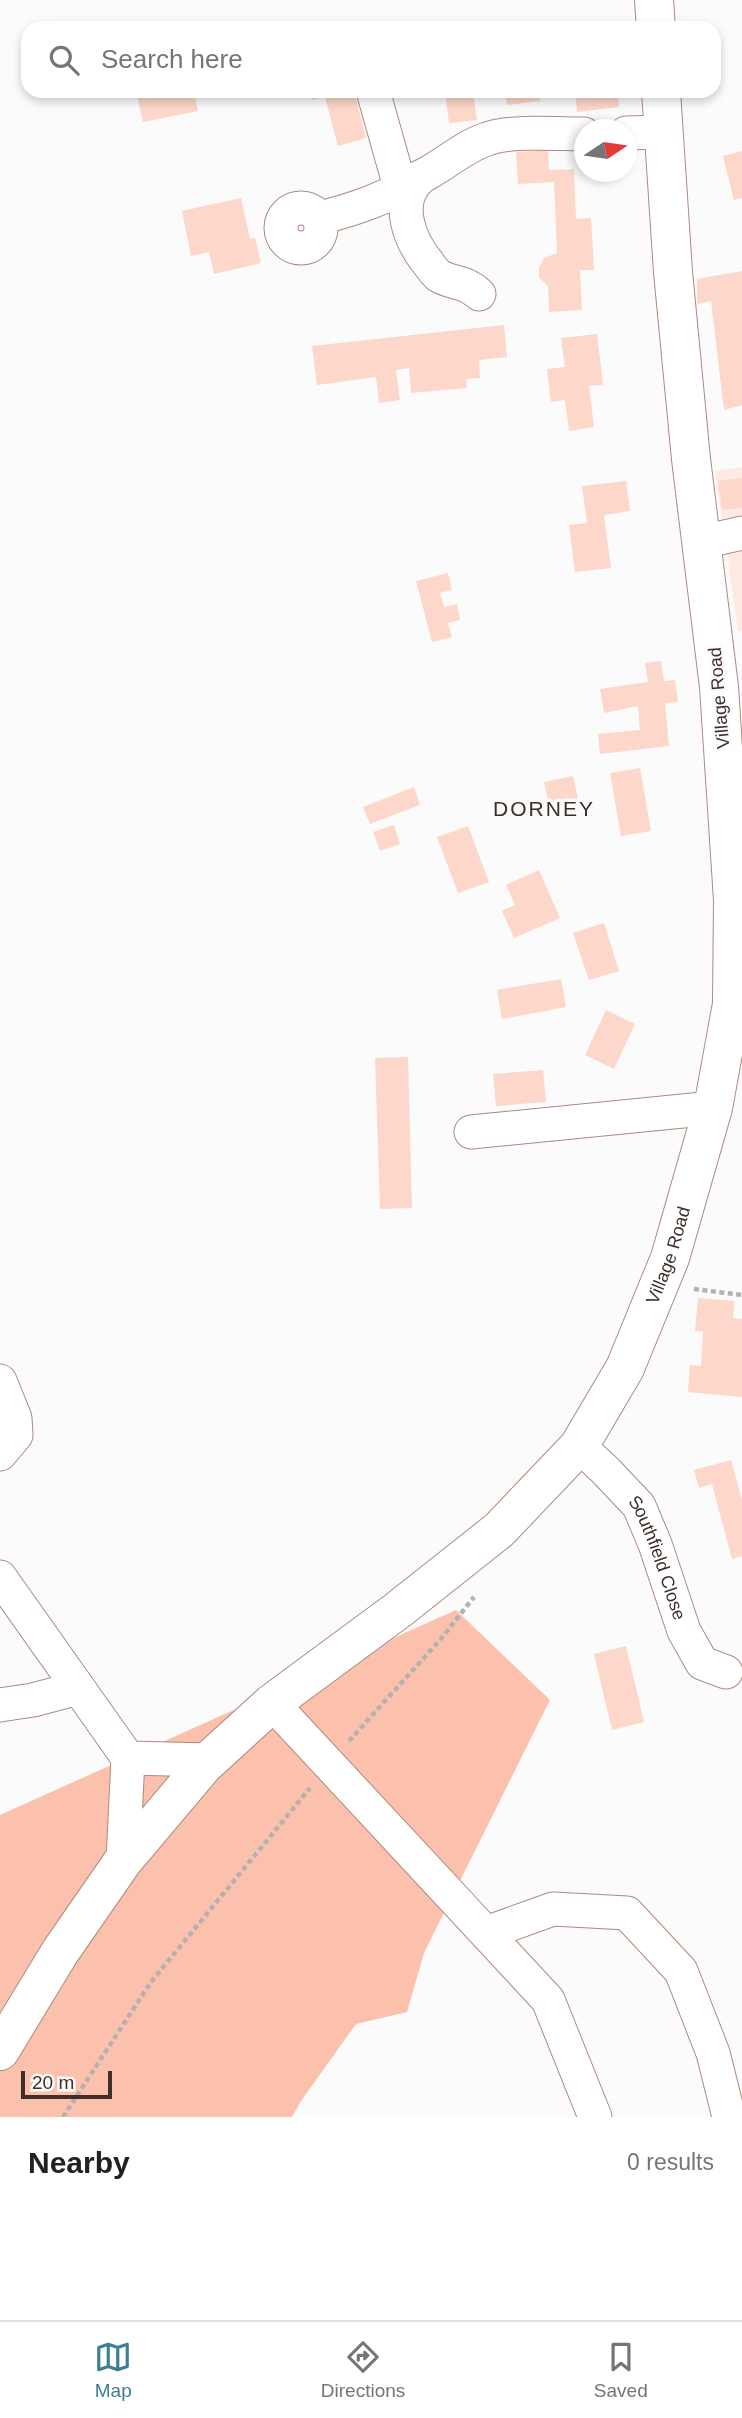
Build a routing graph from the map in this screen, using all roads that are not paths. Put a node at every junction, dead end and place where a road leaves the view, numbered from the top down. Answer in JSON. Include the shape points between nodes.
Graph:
{"nodes":[{"id":1,"x":654,"y":0,"type":"edge"},
{"id":2,"x":656,"y":21,"type":"edge"},
{"id":3,"x":375,"y":98,"type":"edge"},
{"id":4,"x":662,"y":98,"type":"edge"},
{"id":5,"x":664,"y":132,"type":"junction"},
{"id":6,"x":637,"y":133,"type":"edge"},
{"id":7,"x":574,"y":134,"type":"edge"},
{"id":8,"x":419,"y":179,"type":"junction"},
{"id":9,"x":319,"y":218,"type":"dead end"},
{"id":10,"x":479,"y":294,"type":"dead end"},
{"id":11,"x":742,"y":533,"type":"edge"},
{"id":12,"x":702,"y":542,"type":"junction"},
{"id":13,"x":713,"y":1108,"type":"junction"},
{"id":14,"x":471,"y":1132,"type":"dead end"},
{"id":15,"x":0,"y":1381,"type":"edge"},
{"id":16,"x":579,"y":1446,"type":"junction"},
{"id":17,"x":0,"y":1454,"type":"edge"},
{"id":18,"x":0,"y":1577,"type":"edge"},
{"id":19,"x":726,"y":1672,"type":"dead end"},
{"id":20,"x":79,"y":1688,"type":"junction"},
{"id":21,"x":272,"y":1703,"type":"junction"},
{"id":22,"x":0,"y":1706,"type":"edge"},
{"id":23,"x":128,"y":1758,"type":"junction"},
{"id":24,"x":210,"y":1760,"type":"junction"},
{"id":25,"x":122,"y":1861,"type":"junction"},
{"id":26,"x":486,"y":1933,"type":"junction"},
{"id":27,"x":0,"y":2051,"type":"edge"},
{"id":28,"x":595,"y":2117,"type":"edge"},
{"id":29,"x":729,"y":2117,"type":"edge"}],
"edges":[{"from":1,"to":2,"type":"main road"},
{"from":3,"to":8,"type":"street","via":[[397,176],[406,182]]},
{"from":4,"to":5,"type":"main road","name":"Village Road"},
{"from":5,"to":6,"type":"street"},
{"from":5,"to":12,"type":"main road","name":"Village Road","via":[[673,272]]},
{"from":7,"to":8,"type":"street","via":[[489,138],[456,153]]},
{"from":8,"to":9,"type":"street","via":[[359,208]]},
{"from":8,"to":10,"type":"street","via":[[409,188],[406,203],[409,231],[419,252],[438,275],[469,285]]},
{"from":11,"to":12,"type":"street"},
{"from":12,"to":13,"type":"main road","name":"Village Road","via":[[719,687],[733,900],[732,1004]]},
{"from":13,"to":14,"type":"street"},
{"from":13,"to":16,"type":"main road","name":"Village Road","via":[[670,1258],[625,1368]]},
{"from":15,"to":17,"type":"street","via":[[15,1418],[16,1435]]},
{"from":16,"to":19,"type":"street","name":"Southfield Close","via":[[639,1506],[684,1631],[702,1663]]},
{"from":16,"to":21,"type":"main road","name":"Village Road","via":[[499,1530]]},
{"from":18,"to":20,"type":"street"},
{"from":20,"to":22,"type":"street"},
{"from":20,"to":23,"type":"street"},
{"from":21,"to":24,"type":"main road","name":"Village Road"},
{"from":21,"to":26,"type":"street"},
{"from":23,"to":24,"type":"street"},
{"from":23,"to":25,"type":"street"},
{"from":24,"to":25,"type":"main road","name":"Village Road"},
{"from":25,"to":27,"type":"main road","name":"Village Road"},
{"from":26,"to":28,"type":"street","via":[[548,2000]]},
{"from":26,"to":29,"type":"street","via":[[552,1909],[627,1913],[681,1971],[713,2053]]}]}
